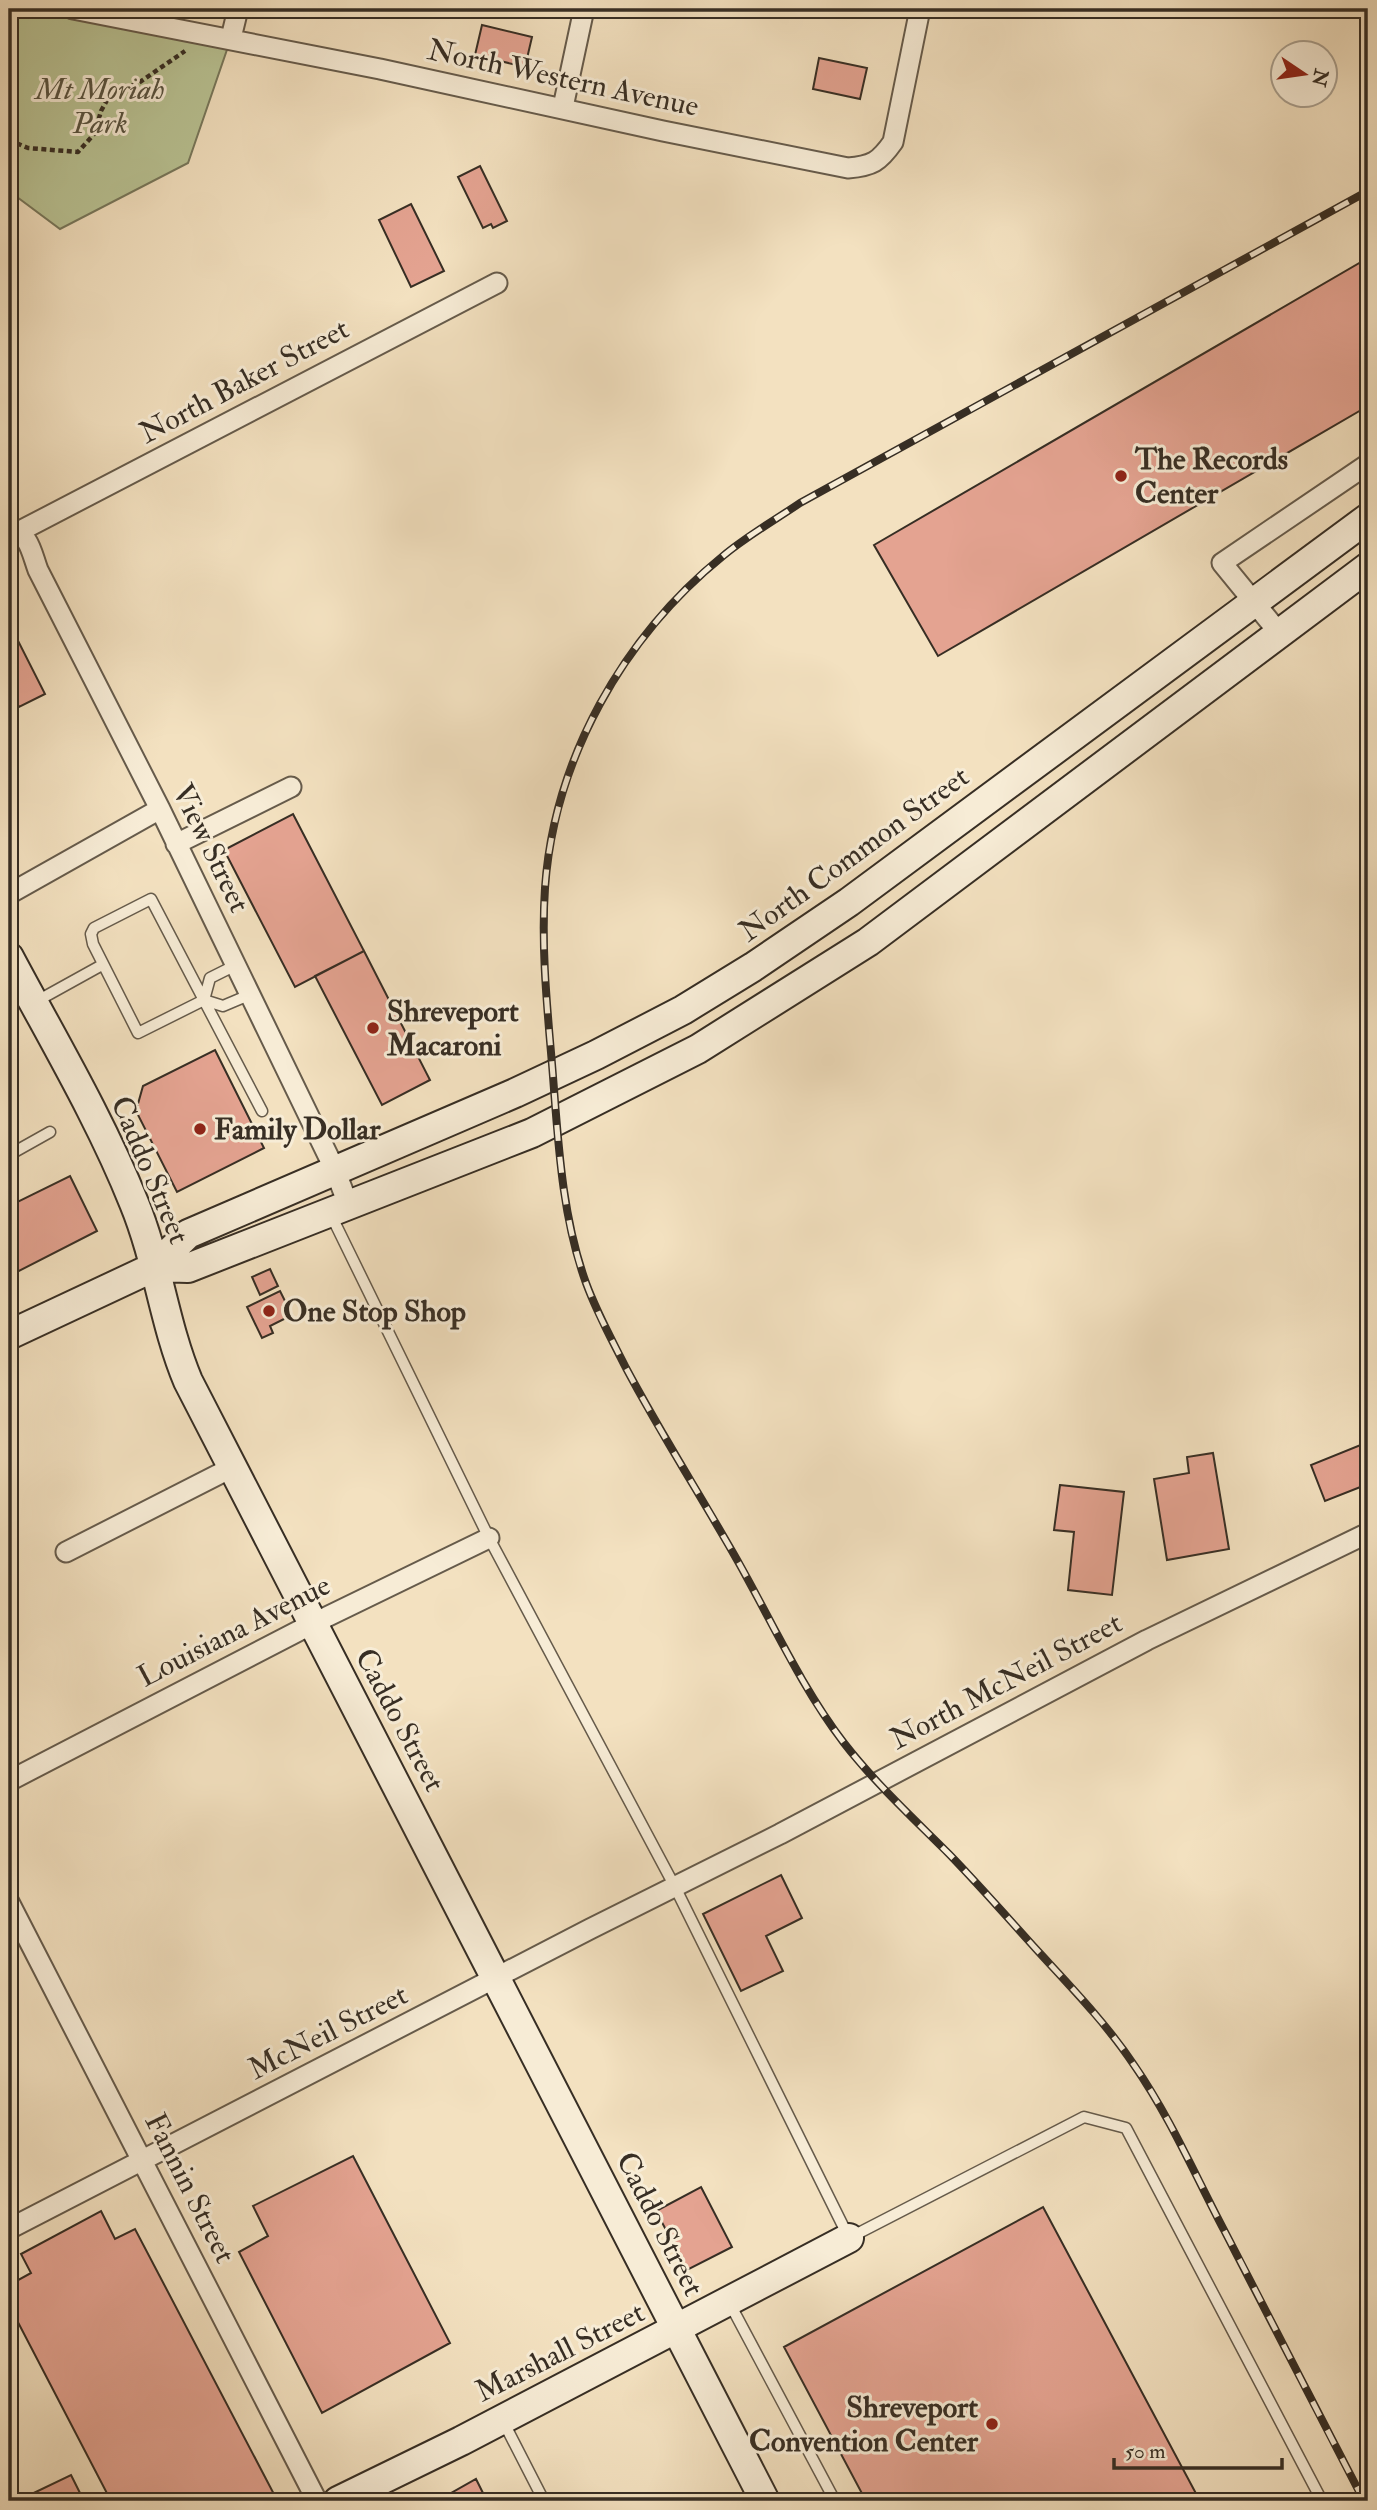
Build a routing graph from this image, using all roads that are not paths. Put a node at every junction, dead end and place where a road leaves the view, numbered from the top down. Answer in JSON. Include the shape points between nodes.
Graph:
{"nodes":[{"id":1,"x":73,"y":9,"type":"edge"},
{"id":2,"x":238,"y":9,"type":"edge"},
{"id":3,"x":584,"y":9,"type":"edge"},
{"id":4,"x":920,"y":9,"type":"edge"},
{"id":5,"x":230,"y":38,"type":"junction"},
{"id":6,"x":563,"y":107,"type":"junction"},
{"id":7,"x":496,"y":283,"type":"dead end"},
{"id":8,"x":1368,"y":464,"type":"edge"},
{"id":9,"x":1368,"y":518,"type":"edge"},
{"id":10,"x":14,"y":529,"type":"edge"},
{"id":11,"x":1368,"y":568,"type":"edge"},
{"id":12,"x":1254,"y":602,"type":"junction"},
{"id":13,"x":1279,"y":634,"type":"junction"},
{"id":14,"x":291,"y":787,"type":"dead end"},
{"id":15,"x":160,"y":809,"type":"junction"},
{"id":16,"x":176,"y":844,"type":"junction"},
{"id":17,"x":9,"y":894,"type":"edge"},
{"id":18,"x":9,"y":957,"type":"edge"},
{"id":19,"x":102,"y":965,"type":"junction"},
{"id":20,"x":234,"y":966,"type":"junction"},
{"id":21,"x":249,"y":995,"type":"junction"},
{"id":22,"x":204,"y":1000,"type":"junction"},
{"id":23,"x":33,"y":1003,"type":"junction"},
{"id":24,"x":262,"y":1111,"type":"dead end"},
{"id":25,"x":50,"y":1132,"type":"dead end"},
{"id":26,"x":9,"y":1154,"type":"edge"},
{"id":27,"x":335,"y":1170,"type":"junction"},
{"id":28,"x":339,"y":1208,"type":"junction"},
{"id":29,"x":154,"y":1267,"type":"junction"},
{"id":30,"x":9,"y":1335,"type":"edge"},
{"id":31,"x":231,"y":1468,"type":"junction"},
{"id":32,"x":1368,"y":1532,"type":"edge"},
{"id":33,"x":488,"y":1538,"type":"junction"},
{"id":34,"x":66,"y":1552,"type":"dead end"},
{"id":35,"x":312,"y":1624,"type":"junction"},
{"id":36,"x":9,"y":1781,"type":"edge"},
{"id":37,"x":675,"y":1887,"type":"junction"},
{"id":38,"x":9,"y":1902,"type":"edge"},
{"id":39,"x":497,"y":1978,"type":"junction"},
{"id":40,"x":143,"y":2161,"type":"junction"},
{"id":41,"x":9,"y":2229,"type":"edge"},
{"id":42,"x":849,"y":2238,"type":"junction"},
{"id":43,"x":729,"y":2301,"type":"junction"},
{"id":44,"x":676,"y":2329,"type":"junction"},
{"id":45,"x":502,"y":2419,"type":"junction"},
{"id":46,"x":317,"y":2501,"type":"edge"},
{"id":47,"x":338,"y":2501,"type":"edge"},
{"id":48,"x":544,"y":2501,"type":"edge"},
{"id":49,"x":765,"y":2501,"type":"edge"},
{"id":50,"x":835,"y":2501,"type":"edge"},
{"id":51,"x":1322,"y":2501,"type":"edge"}],
"edges":[{"from":1,"to":5,"type":"street","name":"North Western Avenue"},
{"from":2,"to":5,"type":"street"},
{"from":3,"to":6,"type":"street"},
{"from":4,"to":6,"type":"street","name":"North Western Avenue","via":[[893,142],[882,158],[867,167],[848,168]]},
{"from":5,"to":6,"type":"street","name":"North Western Avenue"},
{"from":7,"to":10,"type":"street","name":"North Baker Street"},
{"from":8,"to":12,"type":"street","via":[[1222,563]]},
{"from":9,"to":12,"type":"main road","name":"North Common Street"},
{"from":10,"to":15,"type":"street","name":"View Street","via":[[28,542]]},
{"from":11,"to":13,"type":"main road"},
{"from":12,"to":13,"type":"street"},
{"from":12,"to":27,"type":"main road","name":"North Common Street","via":[[753,967],[596,1055]]},
{"from":13,"to":28,"type":"main road","via":[[868,942],[698,1049],[532,1133]]},
{"from":14,"to":16,"type":"street"},
{"from":15,"to":16,"type":"street","name":"View Street"},
{"from":15,"to":17,"type":"street"},
{"from":16,"to":20,"type":"street","name":"View Street"},
{"from":18,"to":23,"type":"main road","name":"Caddo Street"},
{"from":19,"to":22,"type":"lane","via":[[138,1033]]},
{"from":19,"to":22,"type":"lane","via":[[91,934],[94,928],[151,899]]},
{"from":19,"to":23,"type":"lane"},
{"from":20,"to":21,"type":"street","name":"View Street"},
{"from":20,"to":22,"type":"lane","via":[[210,978]]},
{"from":21,"to":22,"type":"lane","via":[[223,1006]]},
{"from":21,"to":27,"type":"street","name":"View Street"},
{"from":22,"to":24,"type":"lane"},
{"from":23,"to":29,"type":"main road","name":"Caddo Street","via":[[115,1156]]},
{"from":25,"to":26,"type":"lane"},
{"from":27,"to":28,"type":"street","name":"View Street"},
{"from":27,"to":29,"type":"main road","name":"North Common Street","via":[[188,1234]]},
{"from":28,"to":29,"type":"main road","via":[[188,1268]]},
{"from":28,"to":33,"type":"lane"},
{"from":29,"to":30,"type":"main road"},
{"from":29,"to":31,"type":"main road","name":"Caddo Street","via":[[177,1354]]},
{"from":31,"to":34,"type":"street"},
{"from":31,"to":35,"type":"main road","name":"Caddo Street"},
{"from":32,"to":37,"type":"street","name":"North McNeil Street","via":[[1147,1640]]},
{"from":33,"to":35,"type":"street","name":"Louisiana Avenue"},
{"from":33,"to":37,"type":"lane"},
{"from":35,"to":36,"type":"street","name":"Louisiana Avenue"},
{"from":35,"to":39,"type":"main road","name":"Caddo Street"},
{"from":37,"to":39,"type":"street","name":"McNeil Street"},
{"from":37,"to":42,"type":"lane"},
{"from":38,"to":40,"type":"street","name":"Fannin Street"},
{"from":39,"to":40,"type":"street","name":"McNeil Street"},
{"from":39,"to":44,"type":"main road","name":"Caddo Street"},
{"from":40,"to":41,"type":"street","name":"McNeil Street"},
{"from":40,"to":46,"type":"street","name":"Fannin Street"},
{"from":42,"to":43,"type":"main road","name":"Marshall Street"},
{"from":42,"to":51,"type":"lane","via":[[1084,2117],[1126,2128]]},
{"from":43,"to":44,"type":"main road","name":"Marshall Street"},
{"from":43,"to":50,"type":"lane"},
{"from":44,"to":45,"type":"main road","name":"Marshall Street"},
{"from":44,"to":49,"type":"main road","name":"Caddo Street"},
{"from":45,"to":47,"type":"main road","name":"Marshall Street"},
{"from":45,"to":48,"type":"lane"}]}
